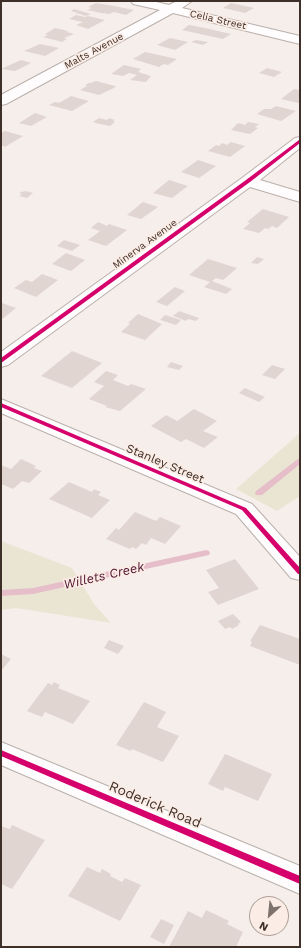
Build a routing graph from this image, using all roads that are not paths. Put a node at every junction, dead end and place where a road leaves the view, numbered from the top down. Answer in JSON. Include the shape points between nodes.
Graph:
{"nodes":[{"id":1,"x":137,"y":1,"type":"edge"},
{"id":2,"x":186,"y":1,"type":"edge"},
{"id":3,"x":171,"y":9,"type":"junction"},
{"id":4,"x":300,"y":40,"type":"edge"},
{"id":5,"x":1,"y":101,"type":"edge"},
{"id":6,"x":300,"y":141,"type":"edge"},
{"id":7,"x":248,"y":181,"type":"junction"},
{"id":8,"x":300,"y":197,"type":"edge"},
{"id":9,"x":1,"y":361,"type":"edge"},
{"id":10,"x":1,"y":405,"type":"edge"},
{"id":11,"x":300,"y":572,"type":"edge"},
{"id":12,"x":1,"y":753,"type":"edge"},
{"id":13,"x":300,"y":880,"type":"edge"}],
"edges":[{"from":1,"to":3,"type":"street","name":"Celia Street"},
{"from":2,"to":3,"type":"street","name":"Malts Avenue"},
{"from":3,"to":4,"type":"street","name":"Celia Street"},
{"from":3,"to":5,"type":"street","name":"Malts Avenue"},
{"from":6,"to":7,"type":"street","name":"Minerva Avenue"},
{"from":7,"to":8,"type":"street"},
{"from":7,"to":9,"type":"street","name":"Minerva Avenue"},
{"from":10,"to":11,"type":"street","name":"Stanley Street","via":[[244,509]]},
{"from":12,"to":13,"type":"street","name":"Roderick Road"}]}
